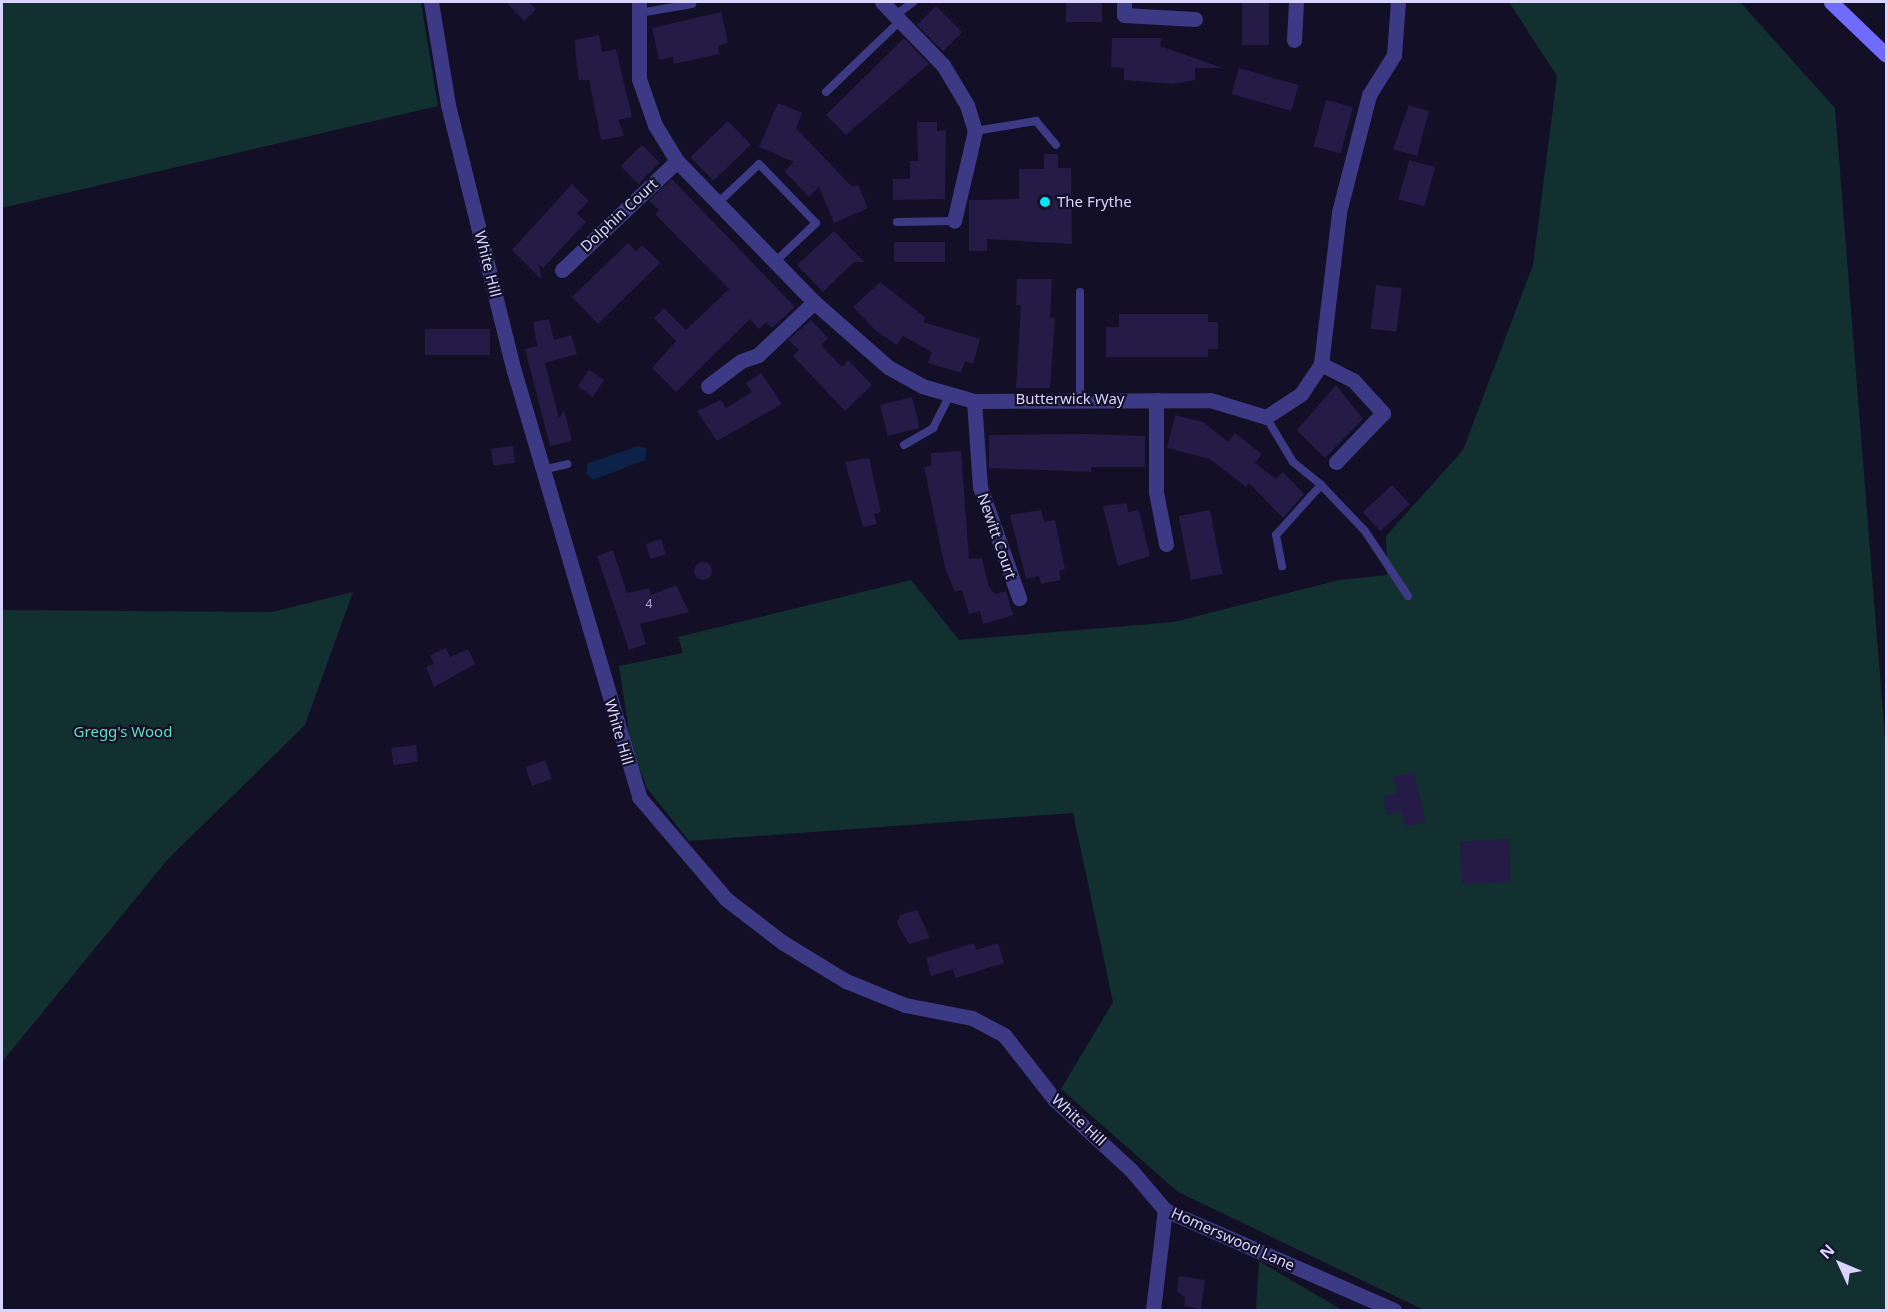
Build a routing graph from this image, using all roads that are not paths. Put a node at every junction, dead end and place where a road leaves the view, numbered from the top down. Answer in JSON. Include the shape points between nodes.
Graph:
{"nodes":[{"id":1,"x":431,"y":2,"type":"edge"},
{"id":2,"x":882,"y":2,"type":"edge"},
{"id":3,"x":913,"y":2,"type":"edge"},
{"id":4,"x":1124,"y":2,"type":"edge"},
{"id":5,"x":1296,"y":2,"type":"edge"},
{"id":6,"x":1398,"y":2,"type":"edge"},
{"id":7,"x":1831,"y":2,"type":"edge"},
{"id":8,"x":693,"y":4,"type":"dead end"},
{"id":9,"x":639,"y":7,"type":"edge"},
{"id":10,"x":896,"y":19,"type":"junction"},
{"id":11,"x":1195,"y":19,"type":"dead end"},
{"id":12,"x":1294,"y":40,"type":"dead end"},
{"id":13,"x":1887,"y":56,"type":"edge"},
{"id":14,"x":826,"y":92,"type":"dead end"},
{"id":15,"x":975,"y":131,"type":"junction"},
{"id":16,"x":1056,"y":146,"type":"dead end"},
{"id":17,"x":677,"y":161,"type":"junction"},
{"id":18,"x":718,"y":202,"type":"junction"},
{"id":19,"x":954,"y":221,"type":"joint"},
{"id":20,"x":897,"y":222,"type":"dead end"},
{"id":21,"x":776,"y":261,"type":"junction"},
{"id":22,"x":562,"y":270,"type":"dead end"},
{"id":23,"x":1080,"y":292,"type":"dead end"},
{"id":24,"x":814,"y":302,"type":"junction"},
{"id":25,"x":1321,"y":364,"type":"junction"},
{"id":26,"x":708,"y":386,"type":"dead end"},
{"id":27,"x":949,"y":396,"type":"junction"},
{"id":28,"x":1080,"y":397,"type":"junction"},
{"id":29,"x":1156,"y":400,"type":"junction"},
{"id":30,"x":974,"y":401,"type":"junction"},
{"id":31,"x":1266,"y":417,"type":"junction"},
{"id":32,"x":904,"y":445,"type":"dead end"},
{"id":33,"x":1336,"y":462,"type":"dead end"},
{"id":34,"x":567,"y":464,"type":"dead end"},
{"id":35,"x":542,"y":470,"type":"junction"},
{"id":36,"x":1321,"y":485,"type":"junction"},
{"id":37,"x":1166,"y":544,"type":"dead end"},
{"id":38,"x":1282,"y":566,"type":"dead end"},
{"id":39,"x":1408,"y":596,"type":"dead end"},
{"id":40,"x":1019,"y":598,"type":"dead end"},
{"id":41,"x":1165,"y":1210,"type":"junction"},
{"id":42,"x":1153,"y":1311,"type":"edge"},
{"id":43,"x":1394,"y":1311,"type":"edge"}],
"edges":[{"from":1,"to":35,"type":"street","name":"White Hill","via":[[448,105]]},
{"from":2,"to":10,"type":"street"},
{"from":3,"to":10,"type":"lane"},
{"from":4,"to":11,"type":"street","via":[[1124,15]]},
{"from":5,"to":12,"type":"street"},
{"from":6,"to":25,"type":"street","via":[[1394,55],[1369,95],[1339,212]]},
{"from":7,"to":13,"type":"main road"},
{"from":8,"to":9,"type":"lane"},
{"from":9,"to":17,"type":"street","name":"Butterwick Way","via":[[639,79],[655,125]]},
{"from":10,"to":14,"type":"lane"},
{"from":10,"to":15,"type":"street","via":[[956,83]]},
{"from":15,"to":16,"type":"lane","via":[[1036,121]]},
{"from":15,"to":19,"type":"street"},
{"from":17,"to":18,"type":"street","name":"Butterwick Way"},
{"from":17,"to":22,"type":"street","name":"Dolphin Court"},
{"from":18,"to":21,"type":"street","name":"Butterwick Way"},
{"from":18,"to":21,"type":"lane","via":[[759,164],[816,223]]},
{"from":19,"to":20,"type":"lane"},
{"from":21,"to":24,"type":"street","name":"Butterwick Way"},
{"from":23,"to":28,"type":"lane"},
{"from":24,"to":26,"type":"street","via":[[758,356],[741,361]]},
{"from":24,"to":27,"type":"street","name":"Butterwick Way","via":[[888,367]]},
{"from":25,"to":31,"type":"street","via":[[1293,402]]},
{"from":25,"to":33,"type":"street","via":[[1353,380],[1383,413]]},
{"from":27,"to":30,"type":"street","name":"Butterwick Way"},
{"from":27,"to":32,"type":"lane","via":[[933,429]]},
{"from":28,"to":29,"type":"street","name":"Butterwick Way"},
{"from":28,"to":30,"type":"street","name":"Butterwick Way"},
{"from":29,"to":31,"type":"street","name":"Butterwick Way","via":[[1210,400]]},
{"from":29,"to":37,"type":"street","via":[[1156,492]]},
{"from":30,"to":40,"type":"street","name":"Newitt Court","via":[[980,487]]},
{"from":31,"to":36,"type":"lane","via":[[1280,447]]},
{"from":34,"to":35,"type":"lane"},
{"from":35,"to":41,"type":"street","name":"White Hill","via":[[639,797],[689,860],[754,922],[846,981],[905,1005],[972,1018],[1004,1035],[1054,1100],[1131,1170]]},
{"from":36,"to":38,"type":"lane","via":[[1276,535]]},
{"from":36,"to":39,"type":"lane","via":[[1365,531]]},
{"from":41,"to":42,"type":"street","name":"Homerswood Lane"},
{"from":41,"to":43,"type":"street","name":"Homerswood Lane"}]}
